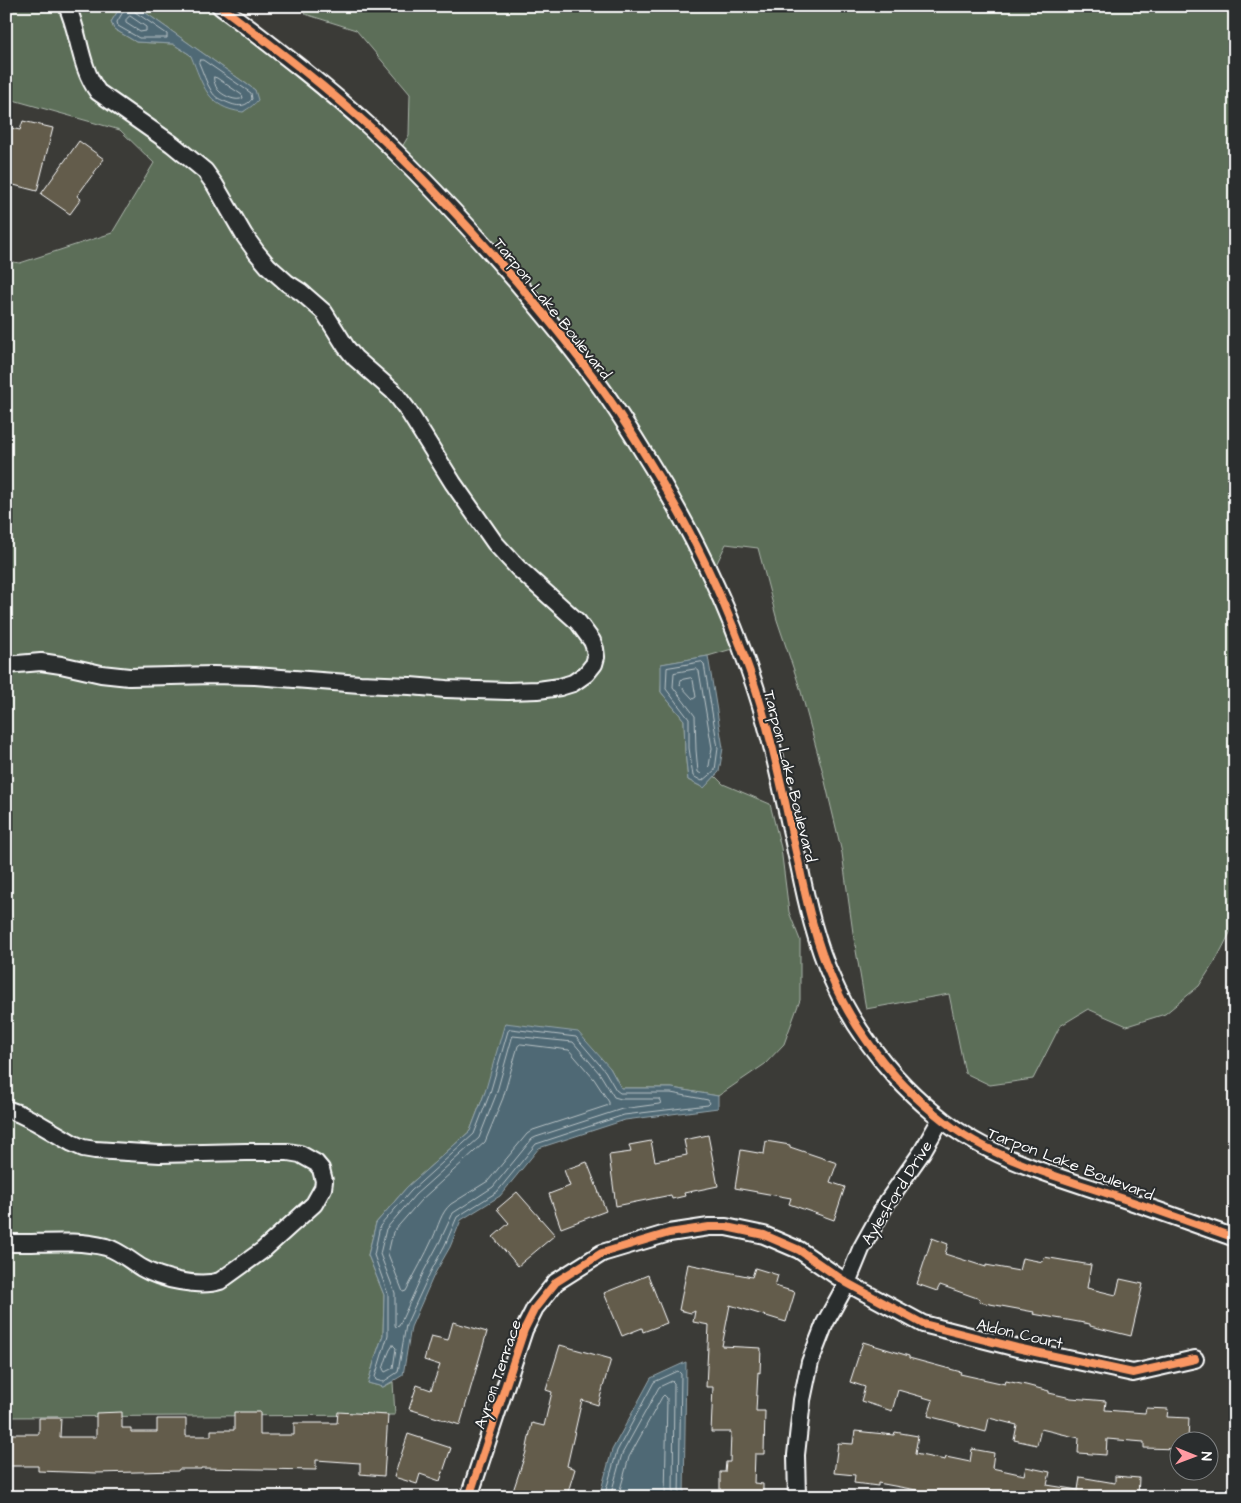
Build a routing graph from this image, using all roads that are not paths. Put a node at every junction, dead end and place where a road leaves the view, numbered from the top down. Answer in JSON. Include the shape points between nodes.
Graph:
{"nodes":[{"id":1,"x":67,"y":6,"type":"edge"},
{"id":2,"x":220,"y":6,"type":"edge"},
{"id":3,"x":6,"y":665,"type":"edge"},
{"id":4,"x":6,"y":1109,"type":"edge"},
{"id":5,"x":941,"y":1118,"type":"junction"},
{"id":6,"x":1235,"y":1238,"type":"edge"},
{"id":7,"x":6,"y":1243,"type":"edge"},
{"id":8,"x":847,"y":1283,"type":"junction"},
{"id":9,"x":1195,"y":1359,"type":"dead end"},
{"id":10,"x":469,"y":1497,"type":"edge"},
{"id":11,"x":797,"y":1497,"type":"edge"}],
"edges":[{"from":1,"to":3,"type":"street","via":[[86,72],[98,92],[172,144],[204,171],[257,253],[287,283],[324,312],[351,353],[394,392],[495,542],[518,568],[578,622],[592,641],[596,656],[586,674],[573,683],[538,690],[508,691],[246,676],[129,677],[41,662]]},
{"from":2,"to":5,"type":"street","name":"Tarpon Lake Boulevard","via":[[370,127],[431,187],[542,312],[592,374],[625,423],[671,496],[701,552],[752,675],[767,725],[816,937],[830,976],[875,1052],[898,1080]]},
{"from":4,"to":7,"type":"street","via":[[83,1148],[160,1154],[300,1154],[316,1163],[324,1181],[314,1204],[263,1250],[215,1283],[196,1284],[157,1275],[115,1250],[96,1246]]},
{"from":5,"to":6,"type":"street","name":"Tarpon Lake Boulevard","via":[[973,1141],[1012,1159]]},
{"from":5,"to":8,"type":"street","name":"Aylesford Drive","via":[[887,1202],[861,1249]]},
{"from":8,"to":9,"type":"street","name":"Aldon Court","via":[[923,1324],[1027,1350],[1133,1373]]},
{"from":8,"to":10,"type":"street","name":"Ayron Terrace","via":[[799,1250],[764,1235],[726,1227],[669,1233],[602,1253],[556,1282],[535,1308],[524,1330]]},
{"from":8,"to":11,"type":"street","name":"Aylesford Drive","via":[[825,1323],[810,1362],[796,1455]]}]}
